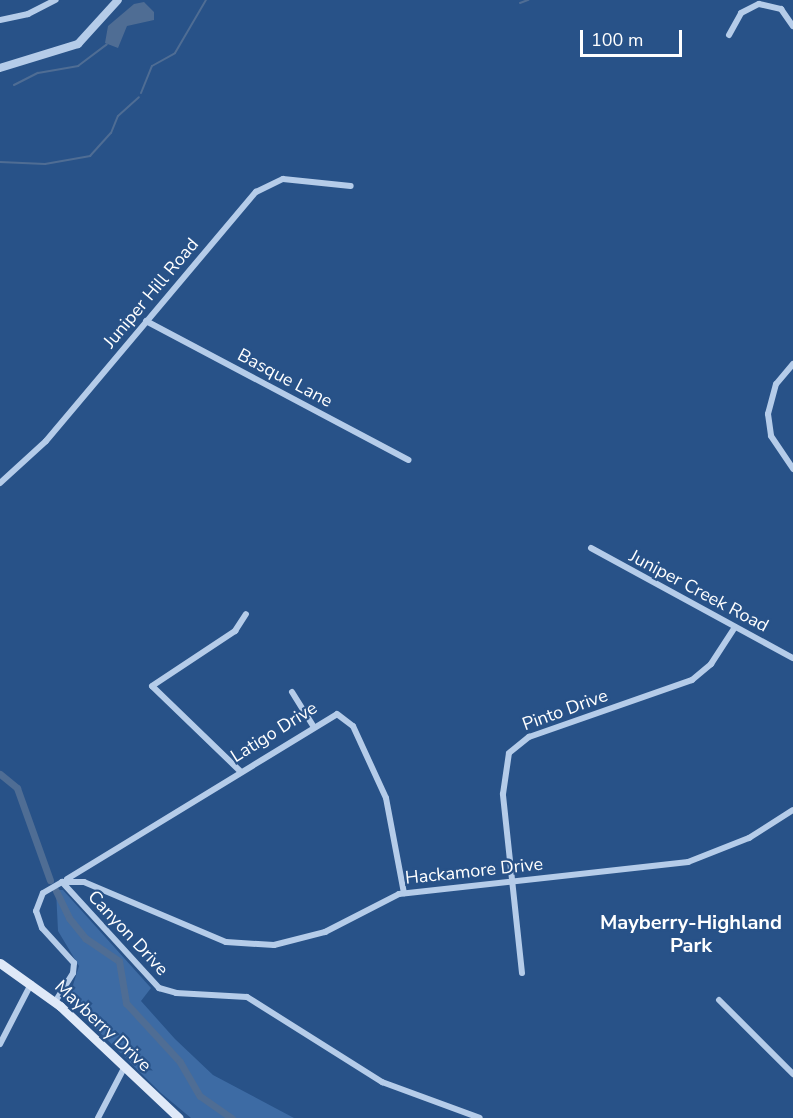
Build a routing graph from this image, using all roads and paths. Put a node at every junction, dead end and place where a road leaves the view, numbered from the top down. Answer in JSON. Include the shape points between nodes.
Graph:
{"nodes":[{"id":1,"x":56,"y":0,"type":"edge"},
{"id":2,"x":118,"y":0,"type":"edge"},
{"id":3,"x":0,"y":20,"type":"edge"},
{"id":4,"x":793,"y":26,"type":"edge"},
{"id":5,"x":729,"y":35,"type":"dead end"},
{"id":6,"x":0,"y":68,"type":"edge"},
{"id":7,"x":351,"y":186,"type":"dead end"},
{"id":8,"x":146,"y":321,"type":"junction"},
{"id":9,"x":793,"y":364,"type":"edge"},
{"id":10,"x":409,"y":460,"type":"dead end"},
{"id":11,"x":793,"y":469,"type":"edge"},
{"id":12,"x":0,"y":483,"type":"edge"},
{"id":13,"x":591,"y":548,"type":"dead end"},
{"id":14,"x":246,"y":614,"type":"dead end"},
{"id":15,"x":735,"y":627,"type":"junction"},
{"id":16,"x":793,"y":658,"type":"edge"},
{"id":17,"x":292,"y":692,"type":"dead end"},
{"id":18,"x":313,"y":725,"type":"junction"},
{"id":19,"x":240,"y":771,"type":"junction"},
{"id":20,"x":793,"y":810,"type":"edge"},
{"id":21,"x":62,"y":882,"type":"junction"},
{"id":22,"x":514,"y":882,"type":"junction"},
{"id":23,"x":404,"y":893,"type":"junction"},
{"id":24,"x":0,"y":963,"type":"edge"},
{"id":25,"x":522,"y":973,"type":"dead end"},
{"id":26,"x":31,"y":983,"type":"junction"},
{"id":27,"x":719,"y":1000,"type":"dead end"},
{"id":28,"x":55,"y":1002,"type":"junction"},
{"id":29,"x":0,"y":1044,"type":"edge"},
{"id":30,"x":124,"y":1068,"type":"junction"},
{"id":31,"x":793,"y":1074,"type":"edge"},
{"id":32,"x":98,"y":1118,"type":"edge"},
{"id":33,"x":179,"y":1118,"type":"edge"},
{"id":34,"x":480,"y":1118,"type":"edge"}],
"edges":[{"from":1,"to":3,"type":"street","via":[[39,10]]},
{"from":2,"to":6,"type":"street","via":[[78,44]]},
{"from":4,"to":5,"type":"street","via":[[781,9],[759,4],[741,13]]},
{"from":7,"to":8,"type":"street","name":"Juniper Hill Road","via":[[293,178],[265,184]]},
{"from":8,"to":10,"type":"street","name":"Basque Lane"},
{"from":8,"to":12,"type":"street","name":"Juniper Hill Road","via":[[46,441]]},
{"from":9,"to":11,"type":"street","via":[[773,389],[768,420],[774,442]]},
{"from":13,"to":15,"type":"street","name":"Juniper Creek Road"},
{"from":14,"to":19,"type":"street","via":[[235,631],[152,686]]},
{"from":15,"to":16,"type":"street","name":"Juniper Creek Road"},
{"from":15,"to":22,"type":"street","name":"Pinto Drive","via":[[711,664],[692,680],[529,737],[515,746],[506,759],[502,783]]},
{"from":17,"to":18,"type":"street"},
{"from":18,"to":19,"type":"street","name":"Latigo Drive"},
{"from":18,"to":23,"type":"street","name":"Latigo Drive","via":[[331,714],[341,716],[361,742],[386,798]]},
{"from":19,"to":21,"type":"street","name":"Latigo Drive"},
{"from":20,"to":22,"type":"street","name":"Hackamore Drive","via":[[741,842],[688,861]]},
{"from":21,"to":23,"type":"street","name":"Hackamore Drive","via":[[76,879],[212,937],[261,945],[315,936]]},
{"from":21,"to":28,"type":"street","via":[[43,893],[36,911],[42,928],[74,963],[73,973]]},
{"from":21,"to":34,"type":"street","name":"Canyon Drive","via":[[159,988],[176,993],[247,997],[382,1082]]},
{"from":22,"to":23,"type":"street","name":"Hackamore Drive"},
{"from":22,"to":25,"type":"street"},
{"from":24,"to":26,"type":"main road","name":"Mayberry Drive"},
{"from":26,"to":28,"type":"main road","name":"Mayberry Drive"},
{"from":26,"to":29,"type":"street"},
{"from":27,"to":31,"type":"street"},
{"from":28,"to":30,"type":"main road","name":"Mayberry Drive"},
{"from":30,"to":32,"type":"street"},
{"from":30,"to":33,"type":"main road","name":"Mayberry Drive"}]}
